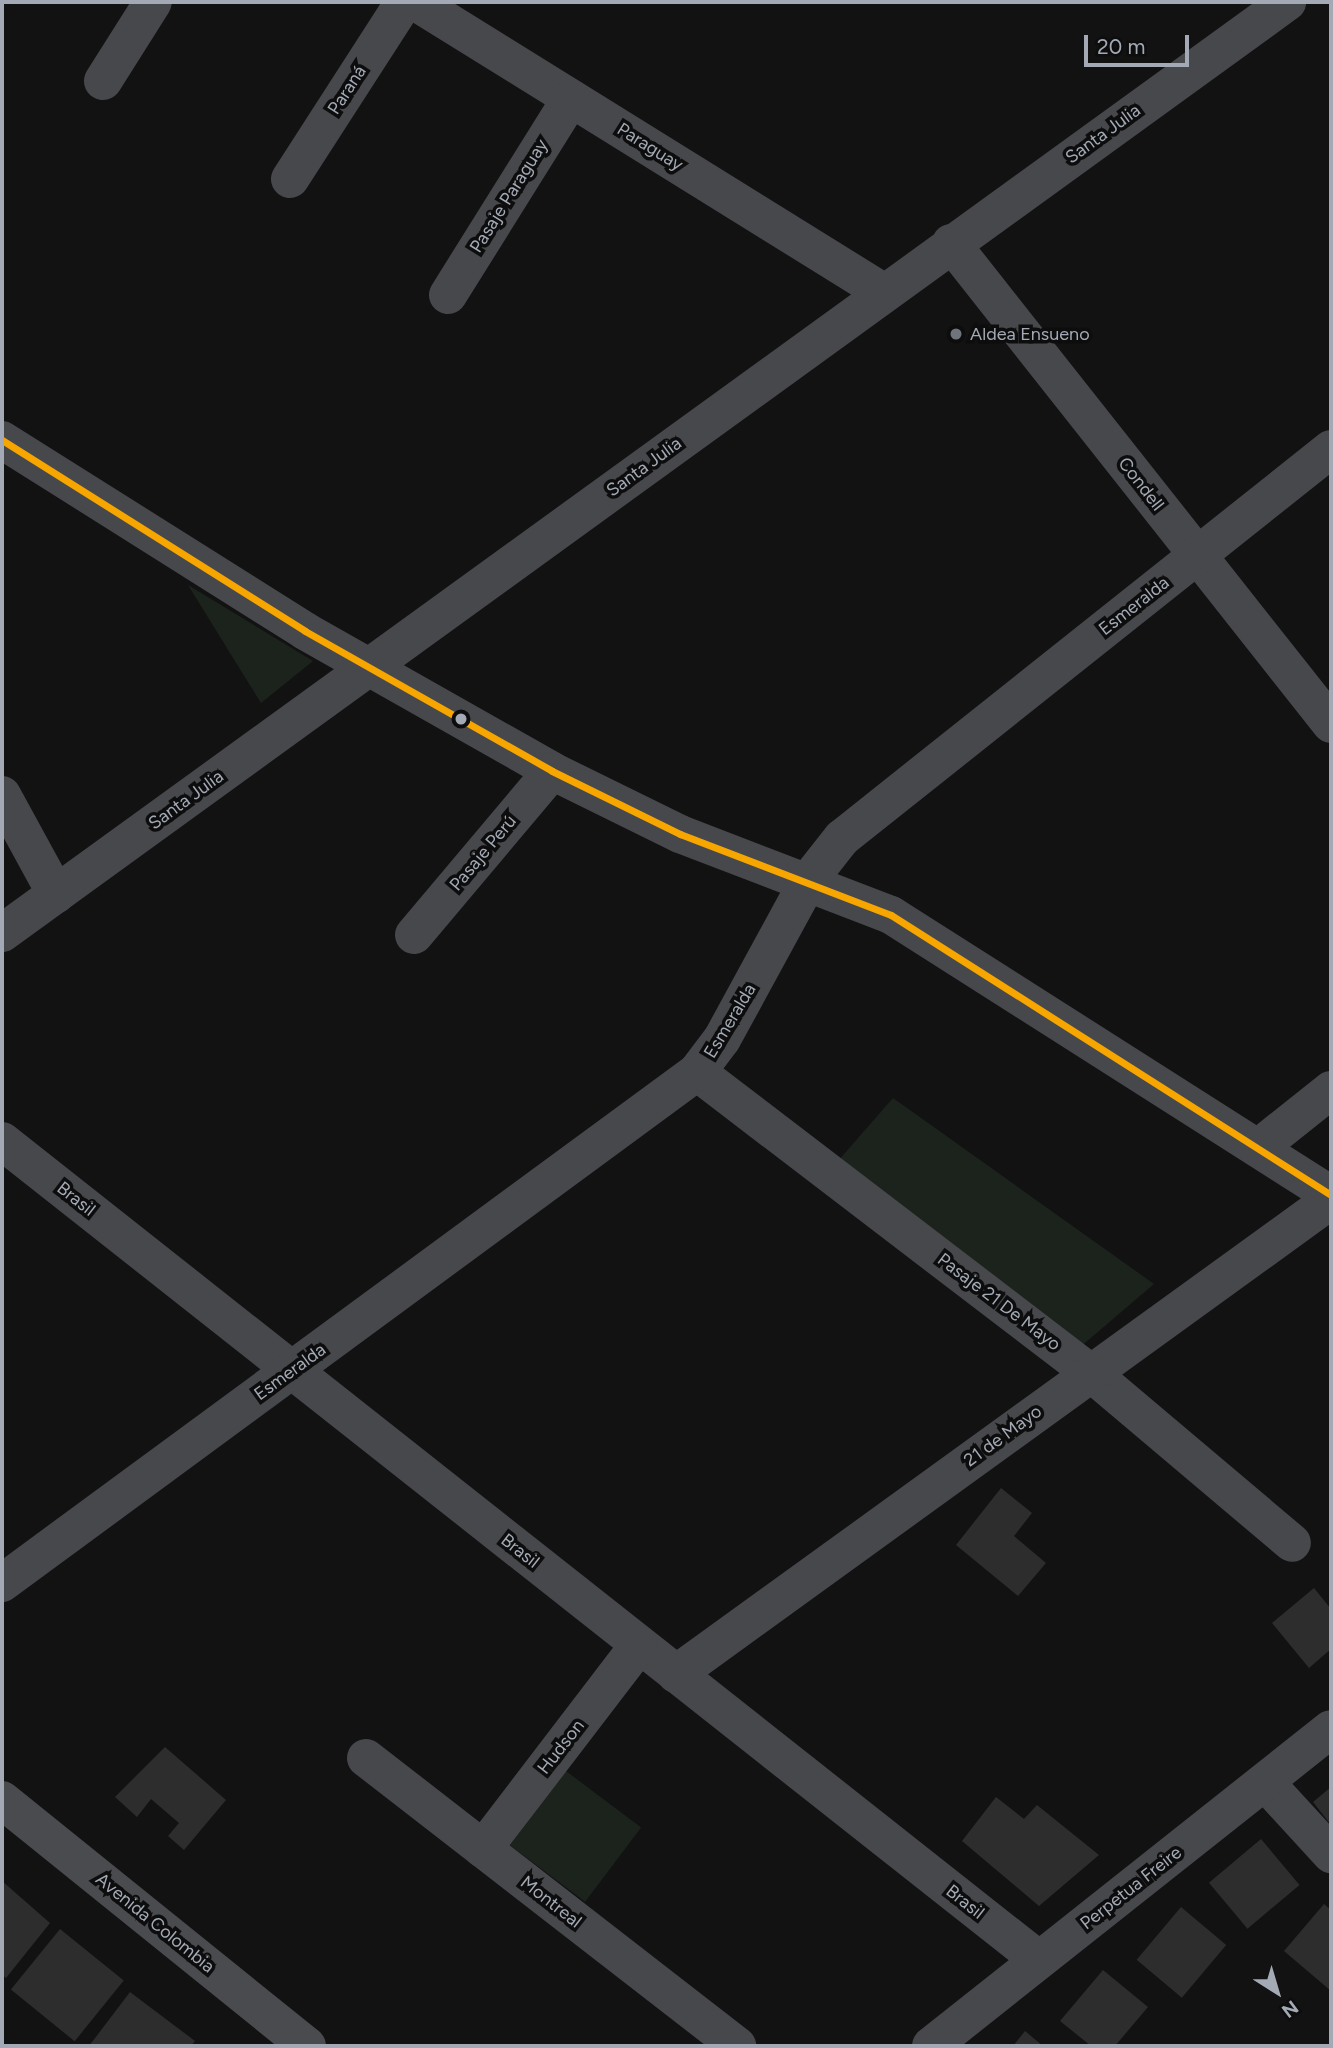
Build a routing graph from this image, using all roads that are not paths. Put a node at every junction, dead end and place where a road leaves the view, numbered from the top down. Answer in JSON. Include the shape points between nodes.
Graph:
{"nodes":[{"id":1,"x":153,"y":2,"type":"edge"},
{"id":2,"x":404,"y":2,"type":"edge"},
{"id":3,"x":416,"y":2,"type":"edge"},
{"id":4,"x":1287,"y":2,"type":"edge"},
{"id":5,"x":103,"y":81,"type":"dead end"},
{"id":6,"x":571,"y":98,"type":"junction"},
{"id":7,"x":290,"y":179,"type":"dead end"},
{"id":8,"x":951,"y":243,"type":"junction"},
{"id":9,"x":883,"y":292,"type":"junction"},
{"id":10,"x":448,"y":295,"type":"dead end"},
{"id":11,"x":2,"y":440,"type":"edge"},
{"id":12,"x":1331,"y":449,"type":"edge"},
{"id":13,"x":1198,"y":556,"type":"junction"},
{"id":14,"x":369,"y":667,"type":"junction"},
{"id":15,"x":1331,"y":724,"type":"edge"},
{"id":16,"x":552,"y":771,"type":"junction"},
{"id":17,"x":2,"y":795,"type":"edge"},
{"id":18,"x":808,"y":881,"type":"junction"},
{"id":19,"x":56,"y":894,"type":"junction"},
{"id":20,"x":2,"y":933,"type":"edge"},
{"id":21,"x":414,"y":935,"type":"dead end"},
{"id":22,"x":697,"y":1072,"type":"junction"},
{"id":23,"x":1331,"y":1090,"type":"edge"},
{"id":24,"x":2,"y":1141,"type":"edge"},
{"id":25,"x":1258,"y":1148,"type":"junction"},
{"id":26,"x":1331,"y":1197,"type":"edge"},
{"id":27,"x":291,"y":1370,"type":"junction"},
{"id":28,"x":1091,"y":1373,"type":"junction"},
{"id":29,"x":1292,"y":1543,"type":"dead end"},
{"id":30,"x":2,"y":1583,"type":"edge"},
{"id":31,"x":639,"y":1645,"type":"junction"},
{"id":32,"x":676,"y":1674,"type":"junction"},
{"id":33,"x":1331,"y":1729,"type":"edge"},
{"id":34,"x":366,"y":1758,"type":"dead end"},
{"id":35,"x":1265,"y":1782,"type":"junction"},
{"id":36,"x":2,"y":1800,"type":"edge"},
{"id":37,"x":483,"y":1849,"type":"junction"},
{"id":38,"x":1331,"y":1854,"type":"edge"},
{"id":39,"x":1039,"y":1961,"type":"junction"},
{"id":40,"x":307,"y":2046,"type":"edge"},
{"id":41,"x":737,"y":2046,"type":"edge"},
{"id":42,"x":931,"y":2046,"type":"edge"}],
"edges":[{"from":1,"to":5,"type":"street"},
{"from":2,"to":7,"type":"street","name":"Paraná"},
{"from":3,"to":6,"type":"street","name":"Paraguay"},
{"from":4,"to":8,"type":"street","name":"Santa Julia"},
{"from":6,"to":9,"type":"street","name":"Paraguay"},
{"from":6,"to":10,"type":"street","name":"Pasaje Paraguay"},
{"from":8,"to":9,"type":"street","name":"Santa Julia"},
{"from":8,"to":13,"type":"street","name":"Condell"},
{"from":9,"to":14,"type":"street","name":"Santa Julia"},
{"from":11,"to":14,"type":"street"},
{"from":12,"to":13,"type":"street","name":"Esmeralda"},
{"from":13,"to":15,"type":"street","name":"Condell"},
{"from":13,"to":18,"type":"street","name":"Esmeralda","via":[[842,838]]},
{"from":14,"to":16,"type":"street"},
{"from":14,"to":19,"type":"street","name":"Santa Julia"},
{"from":16,"to":18,"type":"street","via":[[680,835]]},
{"from":16,"to":21,"type":"street","name":"Pasaje Perú"},
{"from":17,"to":19,"type":"street"},
{"from":18,"to":22,"type":"street","name":"Esmeralda","via":[[722,1039]]},
{"from":18,"to":25,"type":"street","via":[[926,934]]},
{"from":19,"to":20,"type":"street","name":"Santa Julia"},
{"from":22,"to":27,"type":"street","name":"Esmeralda"},
{"from":22,"to":28,"type":"street","name":"Pasaje 21 De Mayo"},
{"from":23,"to":25,"type":"street"},
{"from":24,"to":27,"type":"street","name":"Brasil"},
{"from":25,"to":26,"type":"street"},
{"from":26,"to":28,"type":"street","name":"21 de Mayo"},
{"from":27,"to":30,"type":"street","name":"Esmeralda"},
{"from":27,"to":31,"type":"street","name":"Brasil"},
{"from":28,"to":29,"type":"street","name":"Pasaje 21 De Mayo"},
{"from":28,"to":32,"type":"street","name":"21 de Mayo"},
{"from":31,"to":32,"type":"street","name":"Brasil"},
{"from":31,"to":37,"type":"street","name":"Hudson"},
{"from":32,"to":39,"type":"street","name":"Brasil"},
{"from":33,"to":35,"type":"street","name":"Perpetua Freire"},
{"from":34,"to":37,"type":"street","name":"Montreal"},
{"from":35,"to":38,"type":"street"},
{"from":35,"to":39,"type":"street","name":"Perpetua Freire"},
{"from":36,"to":40,"type":"main road","name":"Avenida Colombia"},
{"from":37,"to":41,"type":"street","name":"Montreal"},
{"from":39,"to":42,"type":"street","name":"Perpetua Freire"}]}
